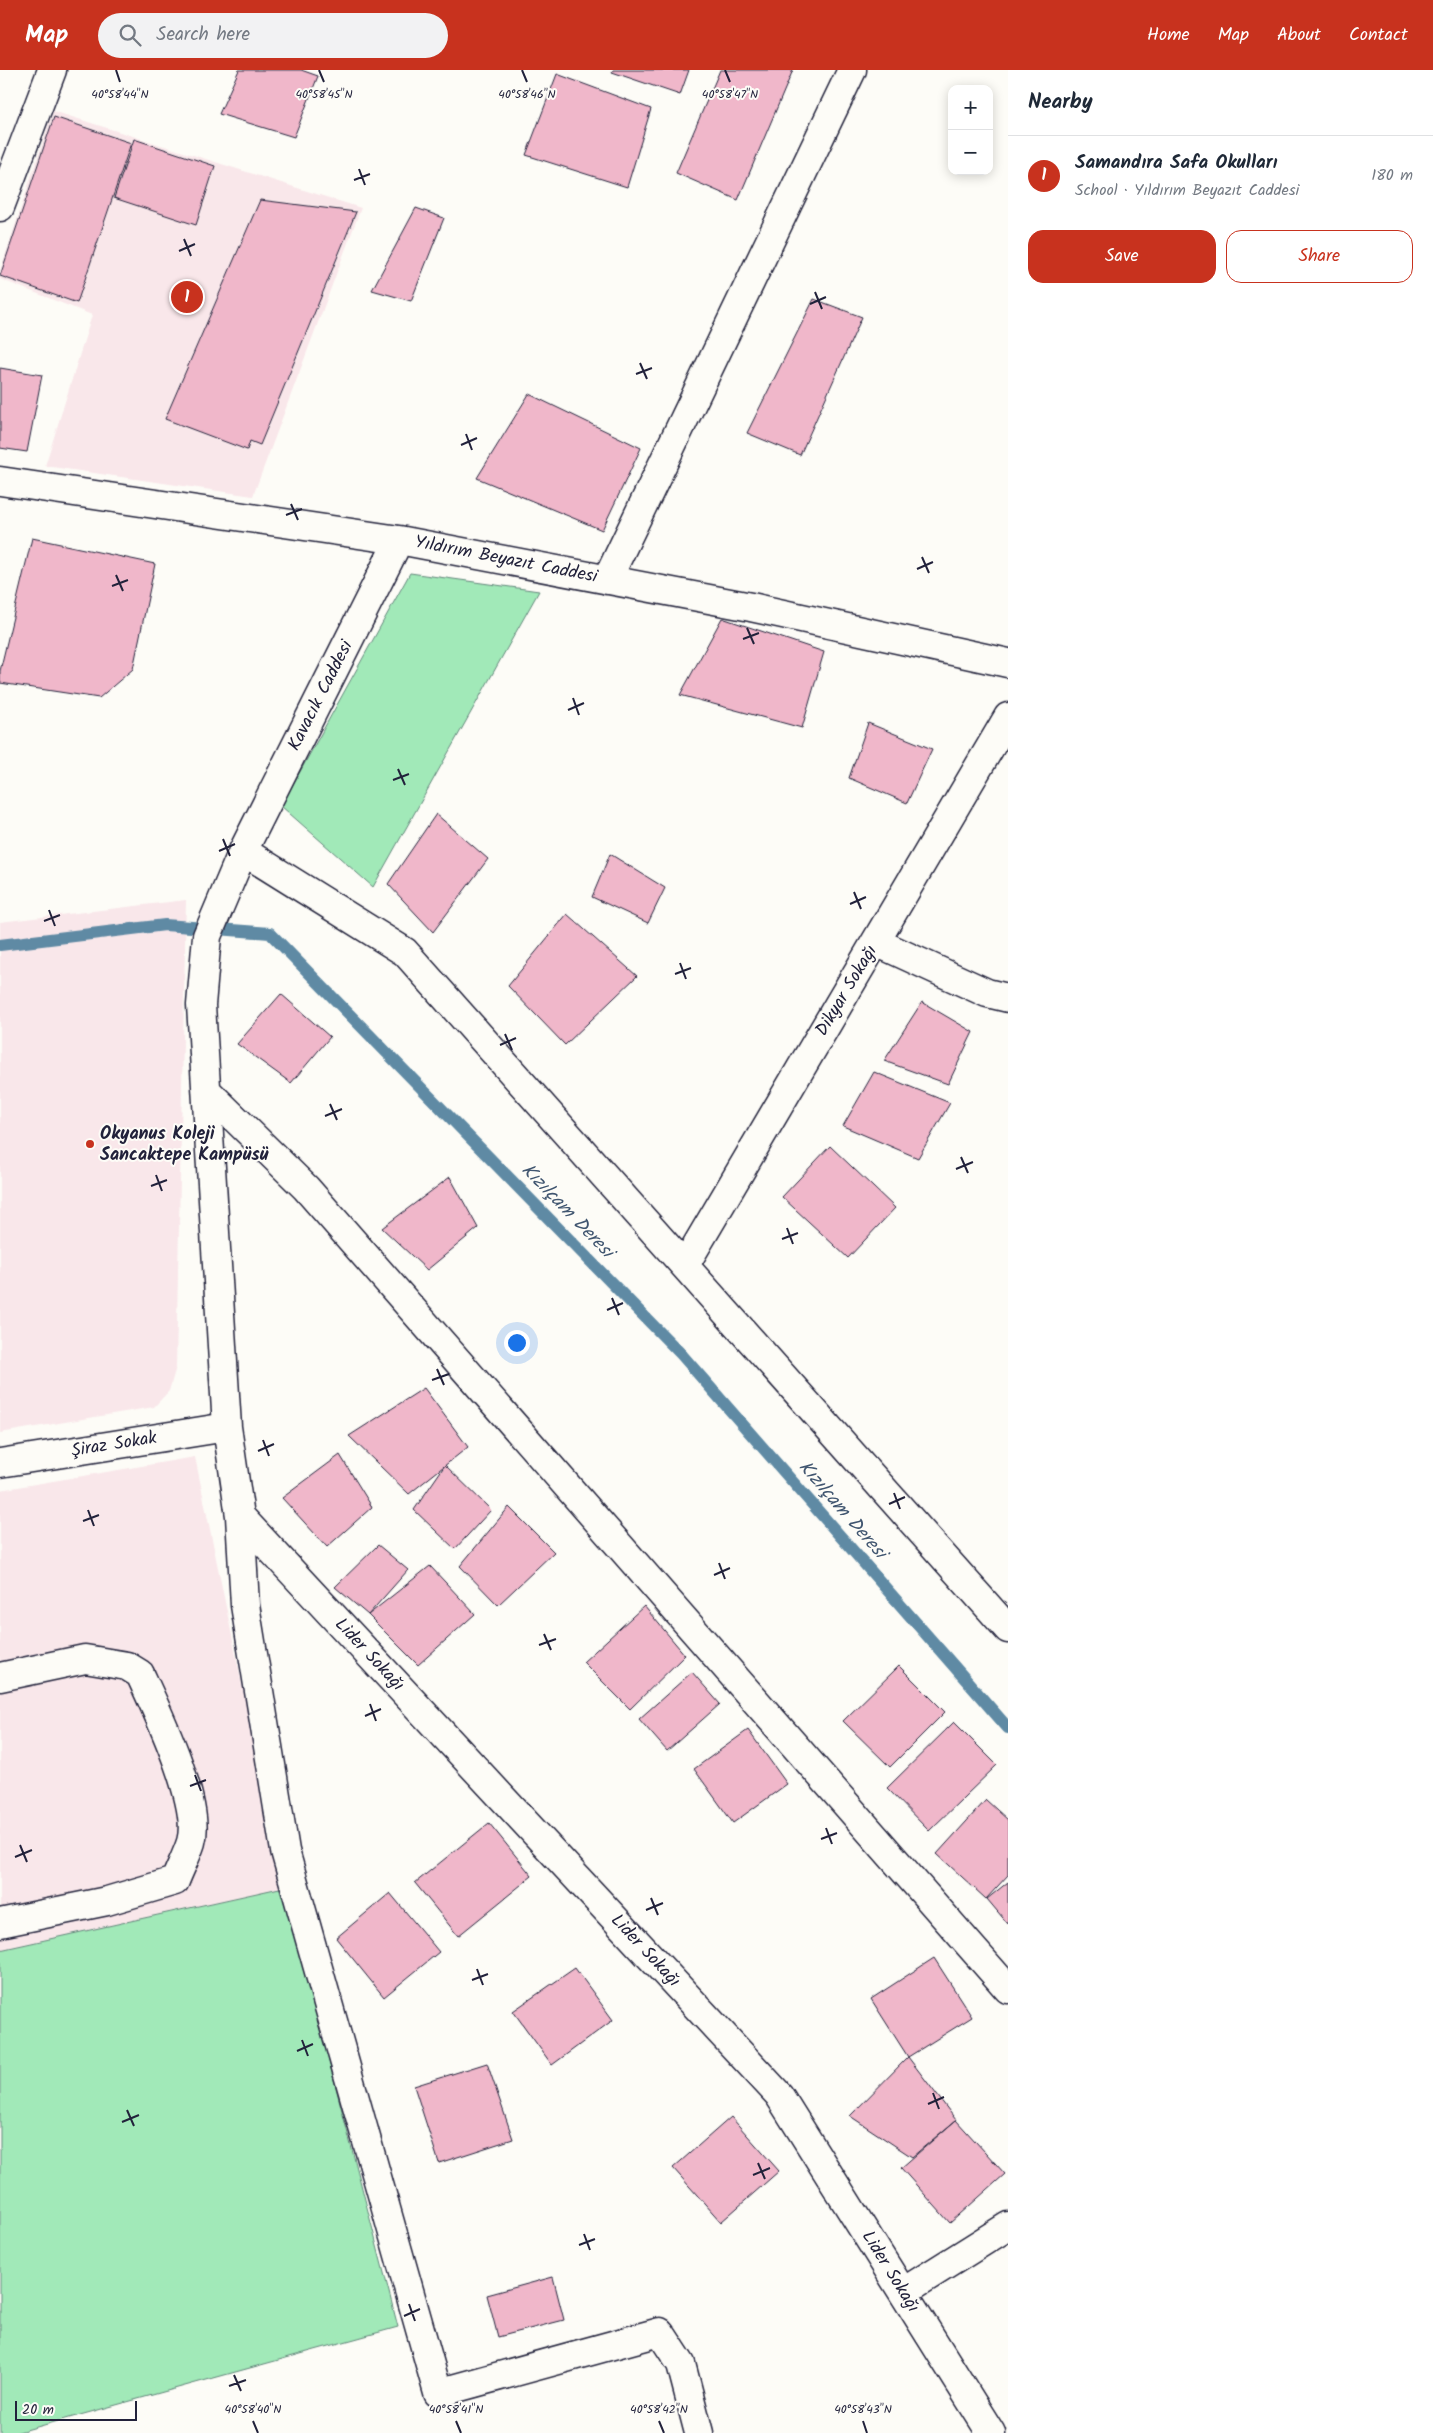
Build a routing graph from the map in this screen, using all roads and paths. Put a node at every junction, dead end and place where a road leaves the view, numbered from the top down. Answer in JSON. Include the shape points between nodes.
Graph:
{"nodes":[{"id":1,"x":52,"y":70,"type":"edge"},
{"id":2,"x":852,"y":70,"type":"edge"},
{"id":3,"x":0,"y":207,"type":"edge"},
{"id":4,"x":0,"y":481,"type":"edge"},
{"id":5,"x":399,"y":540,"type":"junction"},
{"id":6,"x":607,"y":580,"type":"junction"},
{"id":7,"x":1008,"y":663,"type":"edge"},
{"id":8,"x":1008,"y":717,"type":"edge"},
{"id":9,"x":243,"y":851,"type":"junction"},
{"id":10,"x":876,"y":942,"type":"junction"},
{"id":11,"x":1008,"y":998,"type":"edge"},
{"id":12,"x":207,"y":1091,"type":"junction"},
{"id":13,"x":685,"y":1265,"type":"junction"},
{"id":14,"x":228,"y":1427,"type":"junction"},
{"id":15,"x":0,"y":1464,"type":"edge"},
{"id":16,"x":240,"y":1516,"type":"junction"},
{"id":17,"x":1008,"y":1629,"type":"edge"},
{"id":18,"x":0,"y":1677,"type":"edge"},
{"id":19,"x":0,"y":1923,"type":"edge"},
{"id":20,"x":1008,"y":1989,"type":"edge"},
{"id":21,"x":1008,"y":2226,"type":"edge"},
{"id":22,"x":903,"y":2292,"type":"junction"},
{"id":23,"x":700,"y":2433,"type":"edge"},
{"id":24,"x":992,"y":2433,"type":"edge"}],
"edges":[{"from":1,"to":3,"type":"street"},
{"from":2,"to":6,"type":"street"},
{"from":4,"to":5,"type":"street","name":"Yıldırım Beyazıt Caddesi"},
{"from":5,"to":6,"type":"street","name":"Yıldırım Beyazıt Caddesi"},
{"from":5,"to":9,"type":"street","name":"Kavacık Caddesi"},
{"from":6,"to":7,"type":"street","name":"Yıldırım Beyazıt Caddesi","via":[[750,607]]},
{"from":8,"to":10,"type":"street","name":"Dikyar Sokağı"},
{"from":9,"to":12,"type":"street","name":"Kavacık Caddesi","via":[[207,936],[201,1005]]},
{"from":9,"to":13,"type":"street","via":[[405,952]]},
{"from":10,"to":11,"type":"street","via":[[987,994]]},
{"from":10,"to":13,"type":"street","name":"Dikyar Sokağı"},
{"from":12,"to":14,"type":"street","name":"Kavacık Caddesi"},
{"from":12,"to":20,"type":"street","via":[[306,1188]]},
{"from":13,"to":17,"type":"street"},
{"from":14,"to":15,"type":"street","name":"Şiraz Sokak"},
{"from":14,"to":16,"type":"street","name":"Kavacık Caddesi"},
{"from":16,"to":22,"type":"street","name":"Lider Sokağı","via":[[779,2095]]},
{"from":16,"to":23,"type":"street","name":"Kavacık Caddesi","via":[[245,1605],[285,1851],[438,2393],[660,2332],[681,2364]]},
{"from":18,"to":19,"type":"street","via":[[85,1658],[127,1666],[140,1674],[179,1764],[193,1823],[191,1841],[174,1881],[107,1901]]},
{"from":21,"to":22,"type":"street"},
{"from":22,"to":24,"type":"street","name":"Lider Sokağı"}]}
